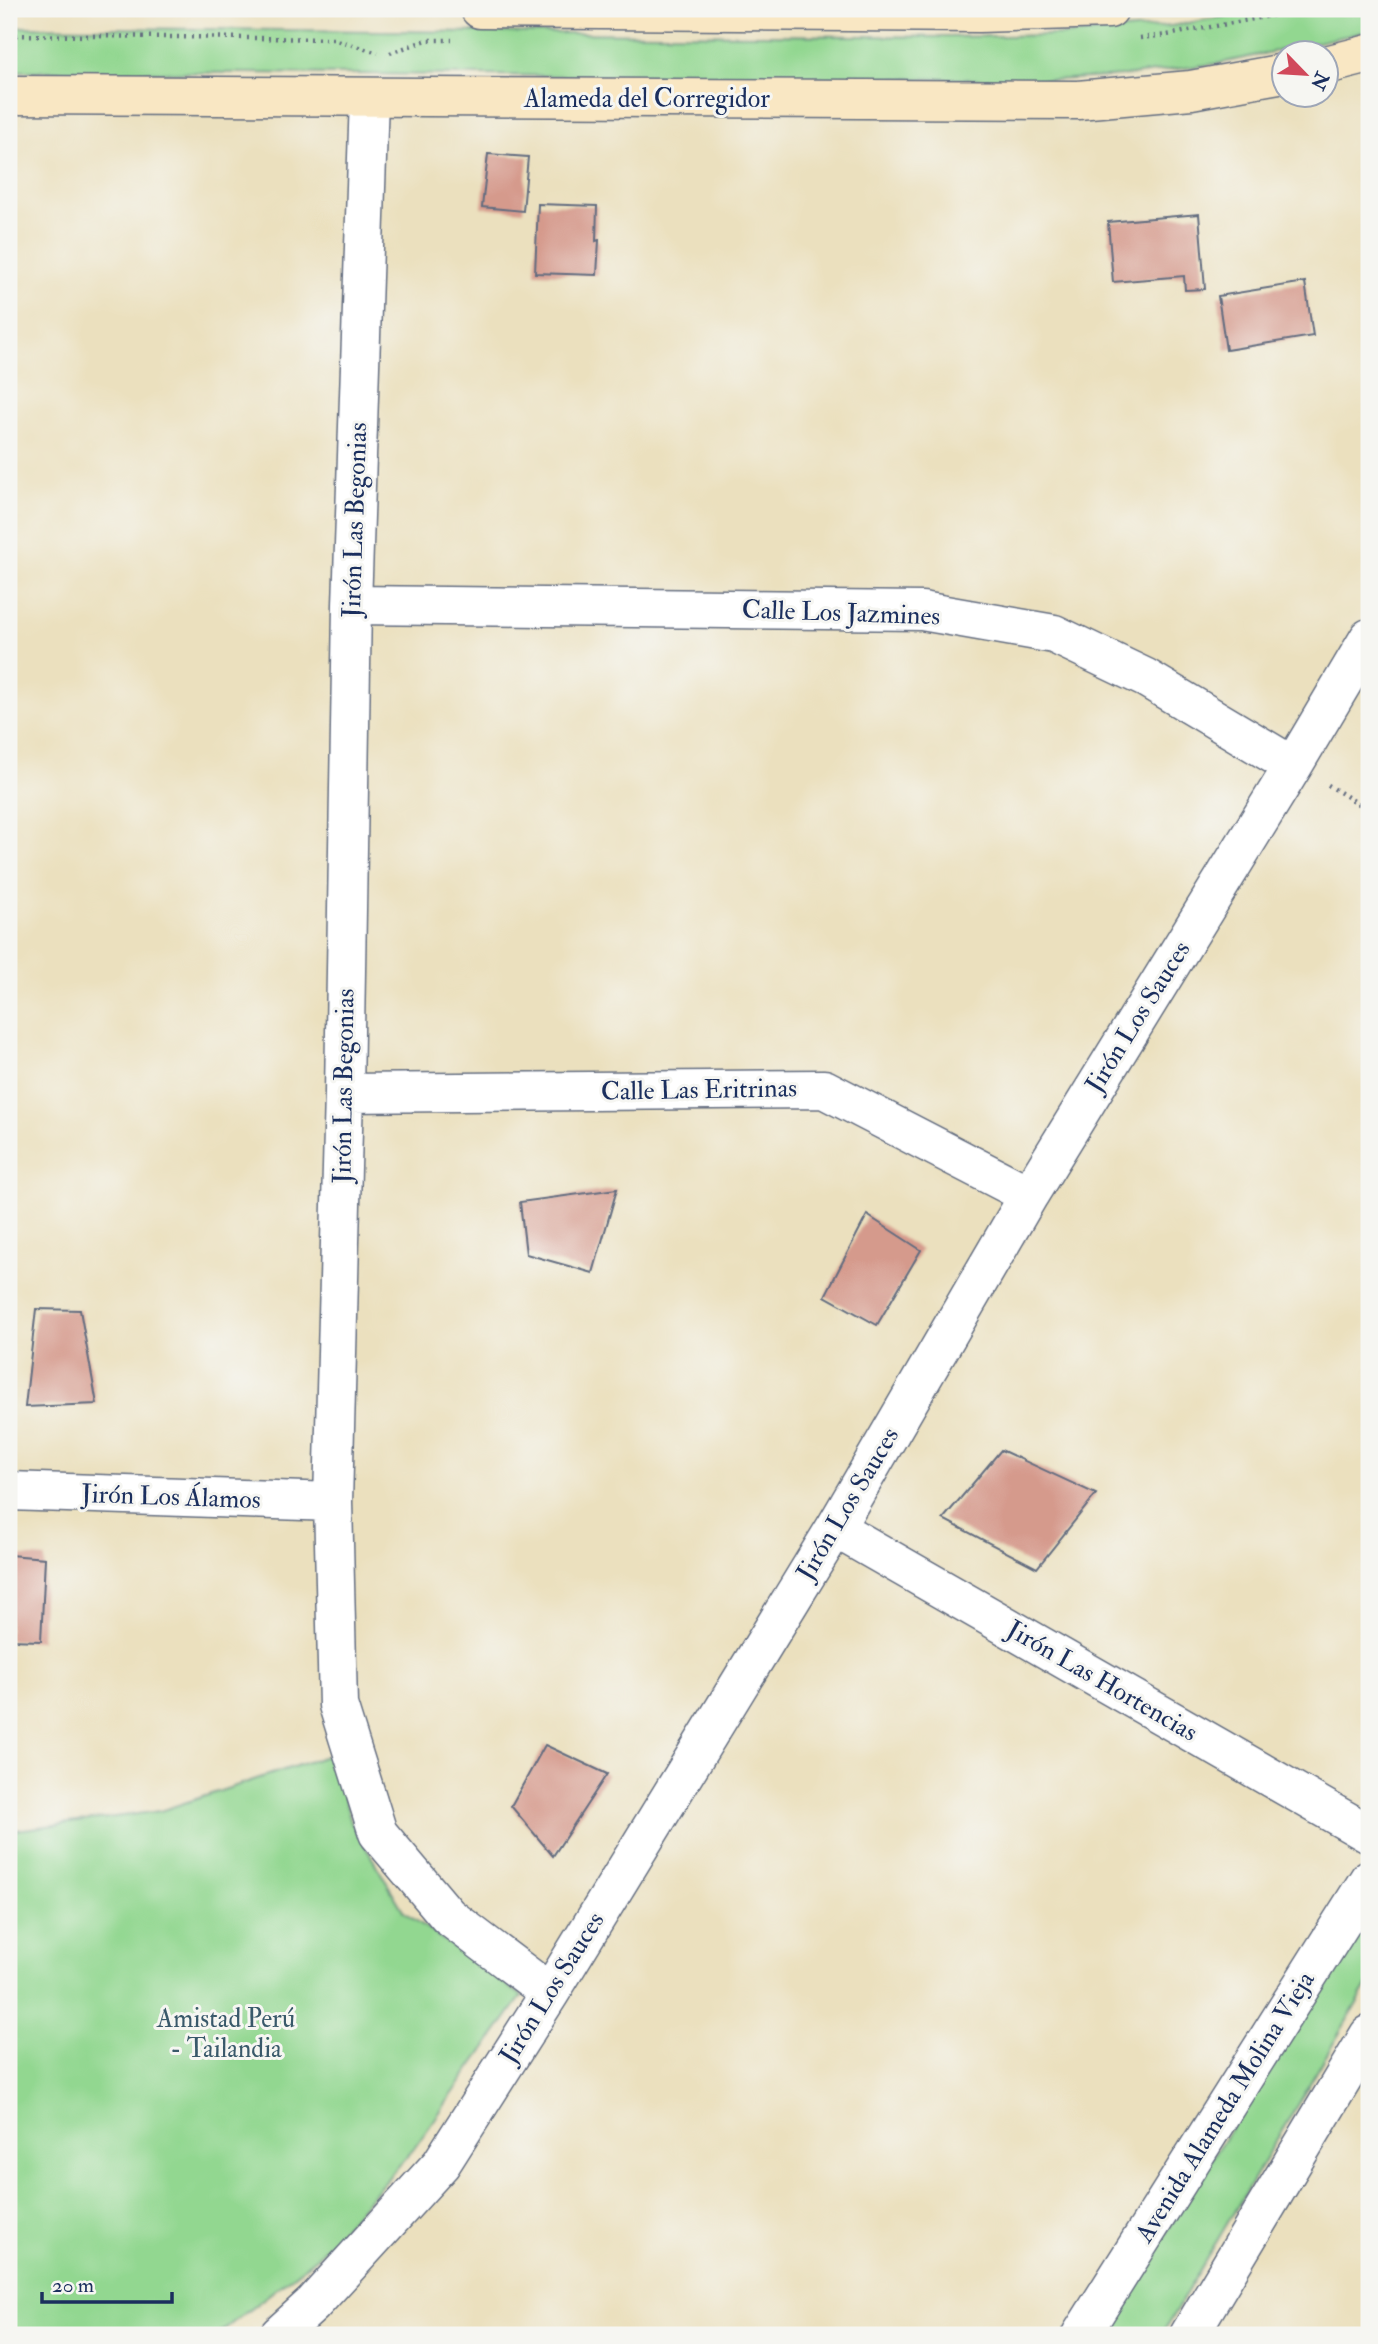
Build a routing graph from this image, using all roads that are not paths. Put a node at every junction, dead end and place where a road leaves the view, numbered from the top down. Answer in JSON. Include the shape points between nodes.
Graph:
{"nodes":[{"id":1,"x":480,"y":9,"type":"edge"},
{"id":2,"x":1108,"y":9,"type":"edge"},
{"id":3,"x":1369,"y":54,"type":"edge"},
{"id":4,"x":1340,"y":61,"type":"edge"},
{"id":5,"x":1270,"y":75,"type":"edge"},
{"id":6,"x":9,"y":95,"type":"edge"},
{"id":7,"x":369,"y":98,"type":"junction"},
{"id":8,"x":352,"y":605,"type":"junction"},
{"id":9,"x":1369,"y":638,"type":"edge"},
{"id":10,"x":1293,"y":766,"type":"junction"},
{"id":11,"x":344,"y":1093,"type":"junction"},
{"id":12,"x":1029,"y":1195,"type":"junction"},
{"id":13,"x":9,"y":1491,"type":"edge"},
{"id":14,"x":333,"y":1502,"type":"junction"},
{"id":15,"x":835,"y":1528,"type":"junction"},
{"id":16,"x":1369,"y":1835,"type":"edge"},
{"id":17,"x":1369,"y":1879,"type":"edge"},
{"id":18,"x":550,"y":1993,"type":"junction"},
{"id":19,"x":1369,"y":2035,"type":"edge"},
{"id":20,"x":279,"y":2335,"type":"edge"},
{"id":21,"x":1081,"y":2335,"type":"edge"},
{"id":22,"x":1189,"y":2335,"type":"edge"}],
"edges":[{"from":1,"to":2,"type":"main road","via":[[979,13]]},
{"from":3,"to":4,"type":"main road"},
{"from":5,"to":7,"type":"main road","name":"Alameda del Corregidor","via":[[1191,90],[1079,100]]},
{"from":6,"to":7,"type":"main road","name":"Alameda del Corregidor"},
{"from":7,"to":8,"type":"street","name":"Jirón Las Begonias"},
{"from":8,"to":10,"type":"street","name":"Calle Los Jazmines","via":[[922,611],[1054,634],[1146,678]]},
{"from":8,"to":11,"type":"street","name":"Jirón Las Begonias"},
{"from":9,"to":10,"type":"street","name":"Jirón Los Sauces"},
{"from":10,"to":12,"type":"street","name":"Jirón Los Sauces"},
{"from":11,"to":12,"type":"street","name":"Calle Las Eritrinas","via":[[824,1089]]},
{"from":11,"to":14,"type":"street","name":"Jirón Las Begonias"},
{"from":12,"to":15,"type":"street","name":"Jirón Los Sauces"},
{"from":13,"to":14,"type":"street","name":"Jirón Los Álamos"},
{"from":14,"to":18,"type":"street","name":"Jirón Las Begonias","via":[[338,1705],[378,1833],[449,1916]]},
{"from":15,"to":16,"type":"street","name":"Jirón Las Hortencias"},
{"from":15,"to":18,"type":"street","name":"Jirón Los Sauces"},
{"from":17,"to":21,"type":"street","name":"Avenida Alameda Molina Vieja"},
{"from":18,"to":20,"type":"street","name":"Jirón Los Sauces","via":[[441,2164]]},
{"from":19,"to":22,"type":"street"}]}
